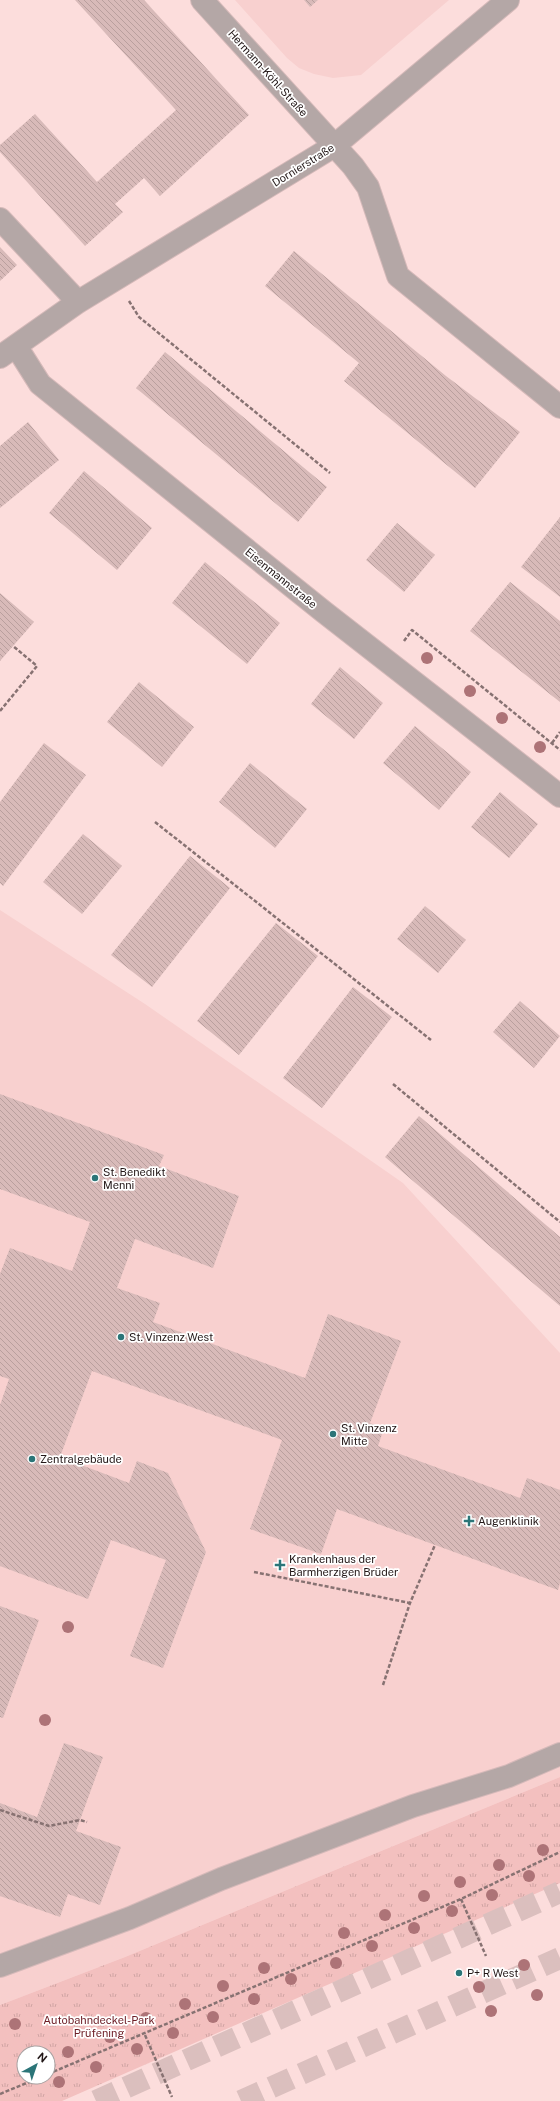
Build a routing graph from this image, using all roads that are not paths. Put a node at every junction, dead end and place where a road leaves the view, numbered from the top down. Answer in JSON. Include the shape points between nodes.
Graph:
{"nodes":[{"id":1,"x":202,"y":0,"type":"edge"},
{"id":2,"x":508,"y":0,"type":"edge"},
{"id":3,"x":334,"y":146,"type":"junction"},
{"id":4,"x":0,"y":219,"type":"edge"},
{"id":5,"x":78,"y":302,"type":"junction"},
{"id":6,"x":8,"y":352,"type":"edge"},
{"id":7,"x":560,"y":407,"type":"edge"},
{"id":8,"x":560,"y":796,"type":"edge"},
{"id":9,"x":560,"y":1754,"type":"edge"},
{"id":10,"x":0,"y":1966,"type":"edge"}],
"edges":[{"from":1,"to":3,"type":"street","name":"Hermann-Köhl-Straße"},
{"from":2,"to":3,"type":"street","name":"Dornierstraße"},
{"from":3,"to":5,"type":"street","name":"Dornierstraße"},
{"from":3,"to":7,"type":"street","name":"Hermann-Köhl-Straße","via":[[368,187],[398,276]]},
{"from":4,"to":5,"type":"street"},
{"from":5,"to":6,"type":"street","name":"Dornierstraße"},
{"from":6,"to":8,"type":"street","name":"Eisenmannstraße","via":[[40,384],[387,662]]},
{"from":9,"to":10,"type":"street","via":[[510,1776],[406,1809],[221,1879],[130,1918]]}]}
